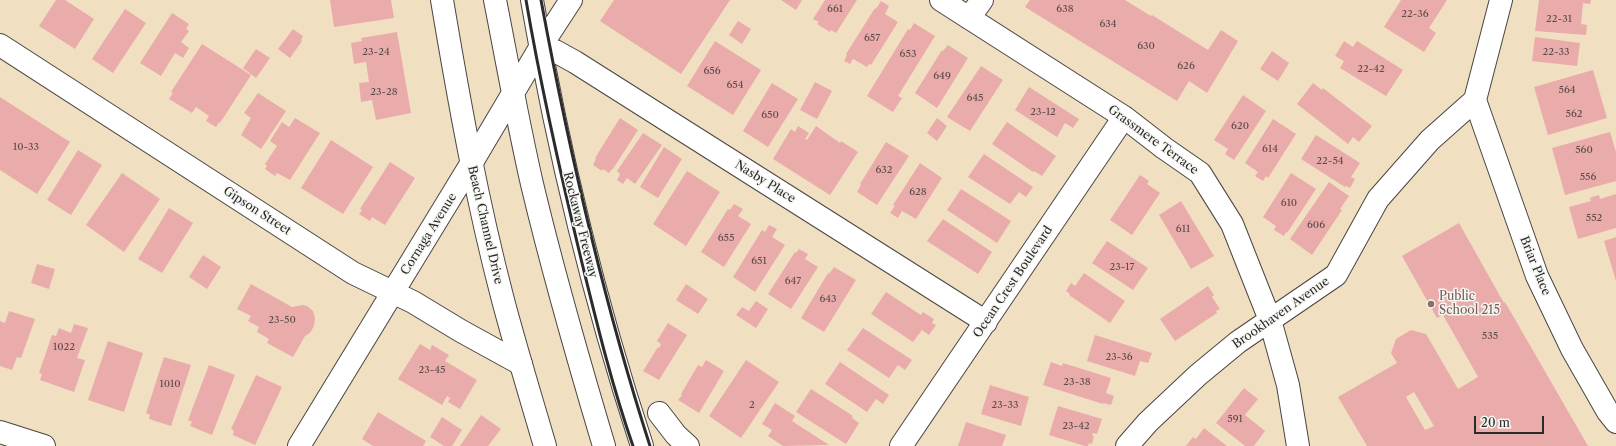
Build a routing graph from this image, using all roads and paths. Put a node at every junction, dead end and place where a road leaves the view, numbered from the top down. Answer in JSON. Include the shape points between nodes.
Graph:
{"nodes":[{"id":1,"x":442,"y":0,"type":"edge"},
{"id":2,"x":495,"y":0,"type":"edge"},
{"id":3,"x":532,"y":0,"type":"edge"},
{"id":4,"x":571,"y":0,"type":"edge"},
{"id":5,"x":941,"y":0,"type":"edge"},
{"id":6,"x":982,"y":0,"type":"edge"},
{"id":7,"x":1501,"y":0,"type":"edge"},
{"id":8,"x":969,"y":18,"type":"junction"},
{"id":9,"x":0,"y":45,"type":"edge"},
{"id":10,"x":541,"y":46,"type":"junction"},
{"id":11,"x":514,"y":91,"type":"junction"},
{"id":12,"x":1476,"y":100,"type":"junction"},
{"id":13,"x":1124,"y":117,"type":"junction"},
{"id":14,"x":471,"y":164,"type":"junction"},
{"id":15,"x":393,"y":292,"type":"junction"},
{"id":16,"x":1270,"y":320,"type":"junction"},
{"id":17,"x":986,"y":322,"type":"junction"},
{"id":18,"x":521,"y":364,"type":"junction"},
{"id":19,"x":659,"y":413,"type":"dead end"},
{"id":20,"x":1616,"y":422,"type":"edge"},
{"id":21,"x":0,"y":432,"type":"edge"},
{"id":22,"x":44,"y":446,"type":"edge"},
{"id":23,"x":299,"y":446,"type":"edge"},
{"id":24,"x":545,"y":446,"type":"edge"},
{"id":25,"x":604,"y":446,"type":"edge"},
{"id":26,"x":642,"y":446,"type":"edge"},
{"id":27,"x":688,"y":446,"type":"edge"},
{"id":28,"x":901,"y":446,"type":"edge"},
{"id":29,"x":1127,"y":446,"type":"edge"},
{"id":30,"x":1298,"y":446,"type":"edge"}],
"edges":[{"from":1,"to":14,"type":"street","name":"Beach Channel Drive"},
{"from":2,"to":11,"type":"street"},
{"from":3,"to":10,"type":"street","name":"Rockaway Freeway"},
{"from":4,"to":10,"type":"street","name":"Cornaga Avenue"},
{"from":5,"to":8,"type":"street","name":"Grassmere Terrace"},
{"from":6,"to":8,"type":"street"},
{"from":7,"to":12,"type":"street"},
{"from":8,"to":13,"type":"street","name":"Grassmere Terrace"},
{"from":9,"to":15,"type":"street","name":"Gipson Street","via":[[353,273]]},
{"from":10,"to":11,"type":"street","name":"Cornaga Avenue"},
{"from":10,"to":17,"type":"street","name":"Nasby Place","via":[[575,62]]},
{"from":10,"to":26,"type":"street","name":"Rockaway Freeway","via":[[585,249]]},
{"from":11,"to":14,"type":"street","name":"Cornaga Avenue"},
{"from":11,"to":25,"type":"street","via":[[545,233]]},
{"from":12,"to":16,"type":"street","name":"Brookhaven Avenue","via":[[1430,140],[1378,199],[1336,275]]},
{"from":12,"to":20,"type":"street","name":"Briar Place","via":[[1538,276],[1572,349]]},
{"from":13,"to":16,"type":"street","name":"Grassmere Terrace","via":[[1200,172],[1232,224]]},
{"from":13,"to":17,"type":"street","name":"Ocean Crest Boulevard"},
{"from":14,"to":15,"type":"street","name":"Cornaga Avenue"},
{"from":14,"to":18,"type":"street","name":"Beach Channel Drive"},
{"from":15,"to":18,"type":"street","name":"Gipson Street"},
{"from":15,"to":23,"type":"street","name":"Cornaga Avenue"},
{"from":16,"to":29,"type":"street","name":"Brookhaven Avenue","via":[[1198,375],[1148,422]]},
{"from":16,"to":30,"type":"street","name":"Grassmere Terrace","via":[[1288,385]]},
{"from":17,"to":28,"type":"street","name":"Ocean Crest Boulevard"},
{"from":18,"to":24,"type":"street","name":"Beach Channel Drive"},
{"from":19,"to":27,"type":"street"},
{"from":21,"to":22,"type":"street"}]}
